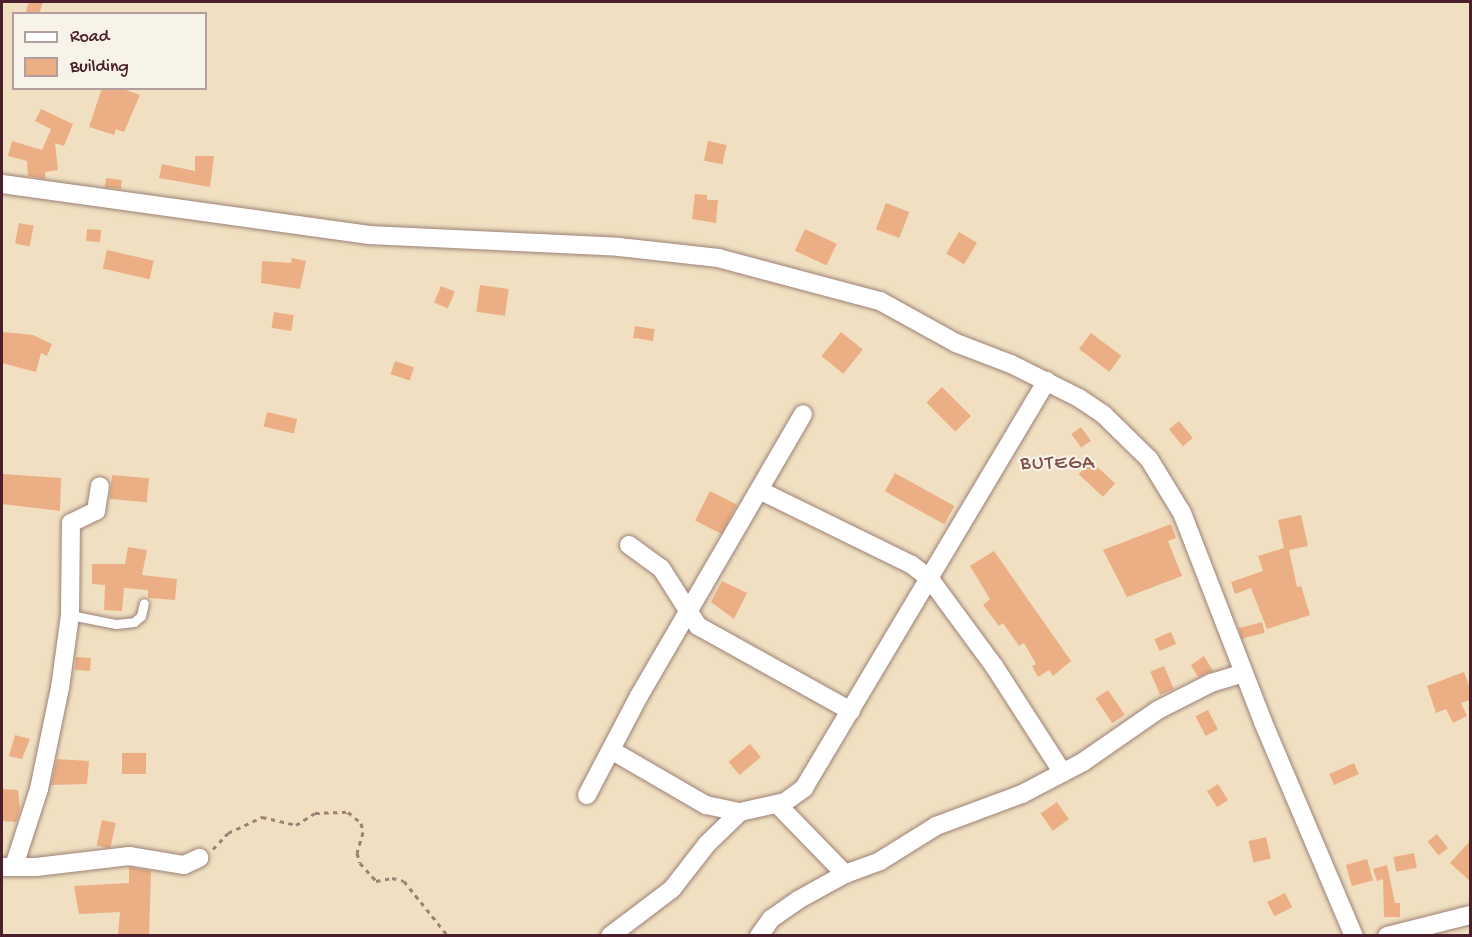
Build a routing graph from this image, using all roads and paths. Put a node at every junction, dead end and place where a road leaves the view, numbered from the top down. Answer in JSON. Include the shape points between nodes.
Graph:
{"nodes":[{"id":1,"x":2,"y":184,"type":"edge"},
{"id":2,"x":1047,"y":381,"type":"junction"},
{"id":3,"x":803,"y":414,"type":"dead end"},
{"id":4,"x":100,"y":486,"type":"dead end"},
{"id":5,"x":759,"y":490,"type":"junction"},
{"id":6,"x":629,"y":545,"type":"dead end"},
{"id":7,"x":930,"y":579,"type":"junction"},
{"id":8,"x":144,"y":603,"type":"dead end"},
{"id":9,"x":688,"y":610,"type":"junction"},
{"id":10,"x":70,"y":615,"type":"junction"},
{"id":11,"x":1244,"y":673,"type":"junction"},
{"id":12,"x":850,"y":711,"type":"junction"},
{"id":13,"x":611,"y":750,"type":"junction"},
{"id":14,"x":1063,"y":772,"type":"junction"},
{"id":15,"x":588,"y":795,"type":"dead end"},
{"id":16,"x":777,"y":804,"type":"junction"},
{"id":17,"x":740,"y":812,"type":"junction"},
{"id":18,"x":199,"y":858,"type":"joint"},
{"id":19,"x":8,"y":867,"type":"edge"},
{"id":20,"x":846,"y":874,"type":"junction"},
{"id":21,"x":1470,"y":915,"type":"edge"},
{"id":22,"x":448,"y":936,"type":"edge"},
{"id":23,"x":610,"y":936,"type":"edge"},
{"id":24,"x":759,"y":936,"type":"edge"},
{"id":25,"x":1354,"y":936,"type":"edge"},
{"id":26,"x":1387,"y":936,"type":"edge"}],
"edges":[{"from":1,"to":2,"type":"street","via":[[369,235],[619,248],[718,258],[880,301],[956,343]]},
{"from":2,"to":7,"type":"street"},
{"from":2,"to":11,"type":"street","via":[[1104,416],[1165,480],[1182,513]]},
{"from":3,"to":5,"type":"street"},
{"from":4,"to":10,"type":"street","via":[[96,511],[71,523]]},
{"from":5,"to":7,"type":"street","via":[[912,565]]},
{"from":5,"to":9,"type":"street"},
{"from":6,"to":9,"type":"street","via":[[661,568]]},
{"from":7,"to":12,"type":"street"},
{"from":7,"to":14,"type":"street","via":[[994,666]]},
{"from":8,"to":10,"type":"lane","via":[[141,616],[134,622],[116,624]]},
{"from":9,"to":12,"type":"street","via":[[698,626]]},
{"from":9,"to":13,"type":"street"},
{"from":10,"to":19,"type":"street","via":[[50,745],[27,833]]},
{"from":11,"to":14,"type":"street","via":[[1211,683],[1158,710]]},
{"from":11,"to":25,"type":"street"},
{"from":12,"to":16,"type":"street","via":[[804,788]]},
{"from":13,"to":15,"type":"street"},
{"from":13,"to":17,"type":"street","via":[[706,805]]},
{"from":14,"to":20,"type":"street","via":[[1022,794],[936,826],[880,861]]},
{"from":16,"to":17,"type":"street"},
{"from":16,"to":20,"type":"street"},
{"from":17,"to":23,"type":"street","via":[[707,844],[672,889]]},
{"from":18,"to":19,"type":"street","via":[[184,865],[129,856]]},
{"from":18,"to":22,"type":"path","via":[[228,833],[262,817],[297,825],[315,813],[348,812],[361,823],[363,832],[357,853],[360,863],[376,881],[404,881]]},
{"from":20,"to":24,"type":"street","via":[[771,919]]},
{"from":21,"to":26,"type":"street"}]}
